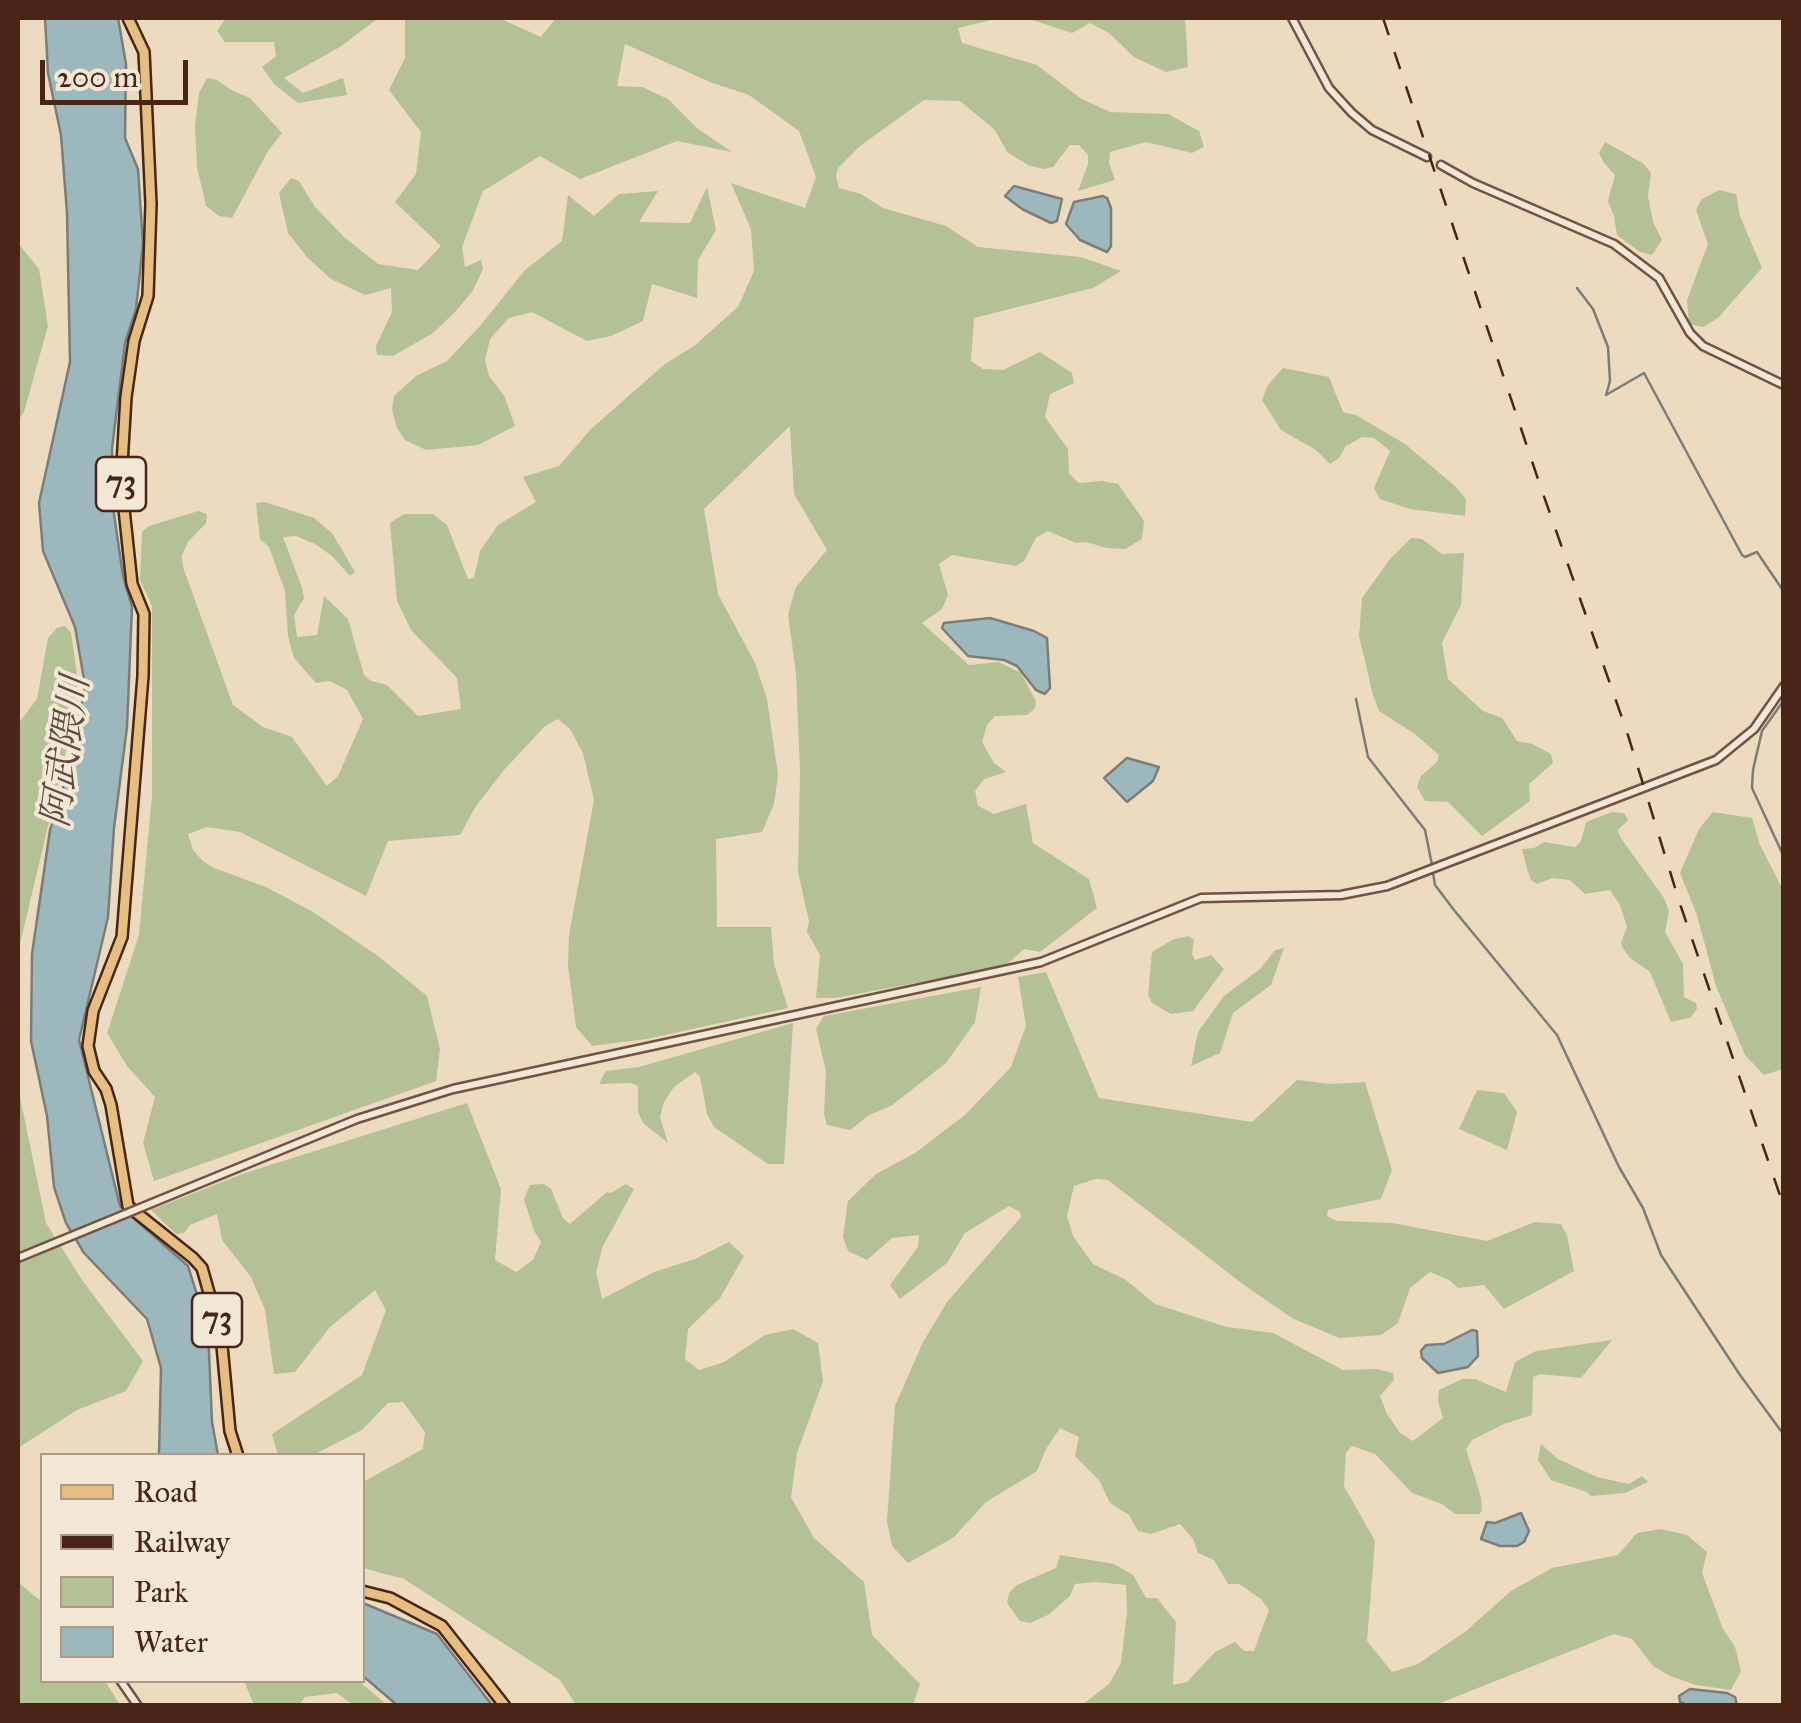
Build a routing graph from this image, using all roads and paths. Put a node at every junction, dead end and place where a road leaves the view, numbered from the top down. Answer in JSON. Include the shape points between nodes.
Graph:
{"nodes":[{"id":1,"x":128,"y":18,"type":"edge"},
{"id":2,"x":1292,"y":18,"type":"edge"},
{"id":3,"x":1427,"y":157,"type":"dead end"},
{"id":4,"x":1441,"y":164,"type":"dead end"},
{"id":5,"x":1784,"y":385,"type":"edge"},
{"id":6,"x":1784,"y":686,"type":"edge"},
{"id":7,"x":18,"y":1258,"type":"edge"},
{"id":8,"x":237,"y":1453,"type":"edge"},
{"id":9,"x":365,"y":1592,"type":"edge"},
{"id":10,"x":122,"y":1683,"type":"edge"},
{"id":11,"x":138,"y":1706,"type":"edge"},
{"id":12,"x":505,"y":1706,"type":"edge"}],
"edges":[{"from":1,"to":8,"type":"main road","number":"73","via":[[144,52],[151,243],[148,296],[126,398],[121,481],[132,584],[144,614],[144,676],[122,937],[93,1011],[88,1046],[110,1105],[126,1200],[202,1268],[221,1335]]},
{"from":2,"to":3,"type":"street","via":[[1329,88],[1352,113]]},
{"from":4,"to":5,"type":"street","via":[[1614,244],[1659,278],[1703,346]]},
{"from":6,"to":7,"type":"street","bridge":true,"via":[[1754,729],[1716,760],[1387,886],[1341,895],[1201,898],[1041,962],[488,1080],[358,1119]]},
{"from":9,"to":12,"type":"main road","via":[[442,1626]]},
{"from":10,"to":11,"type":"street"}]}
